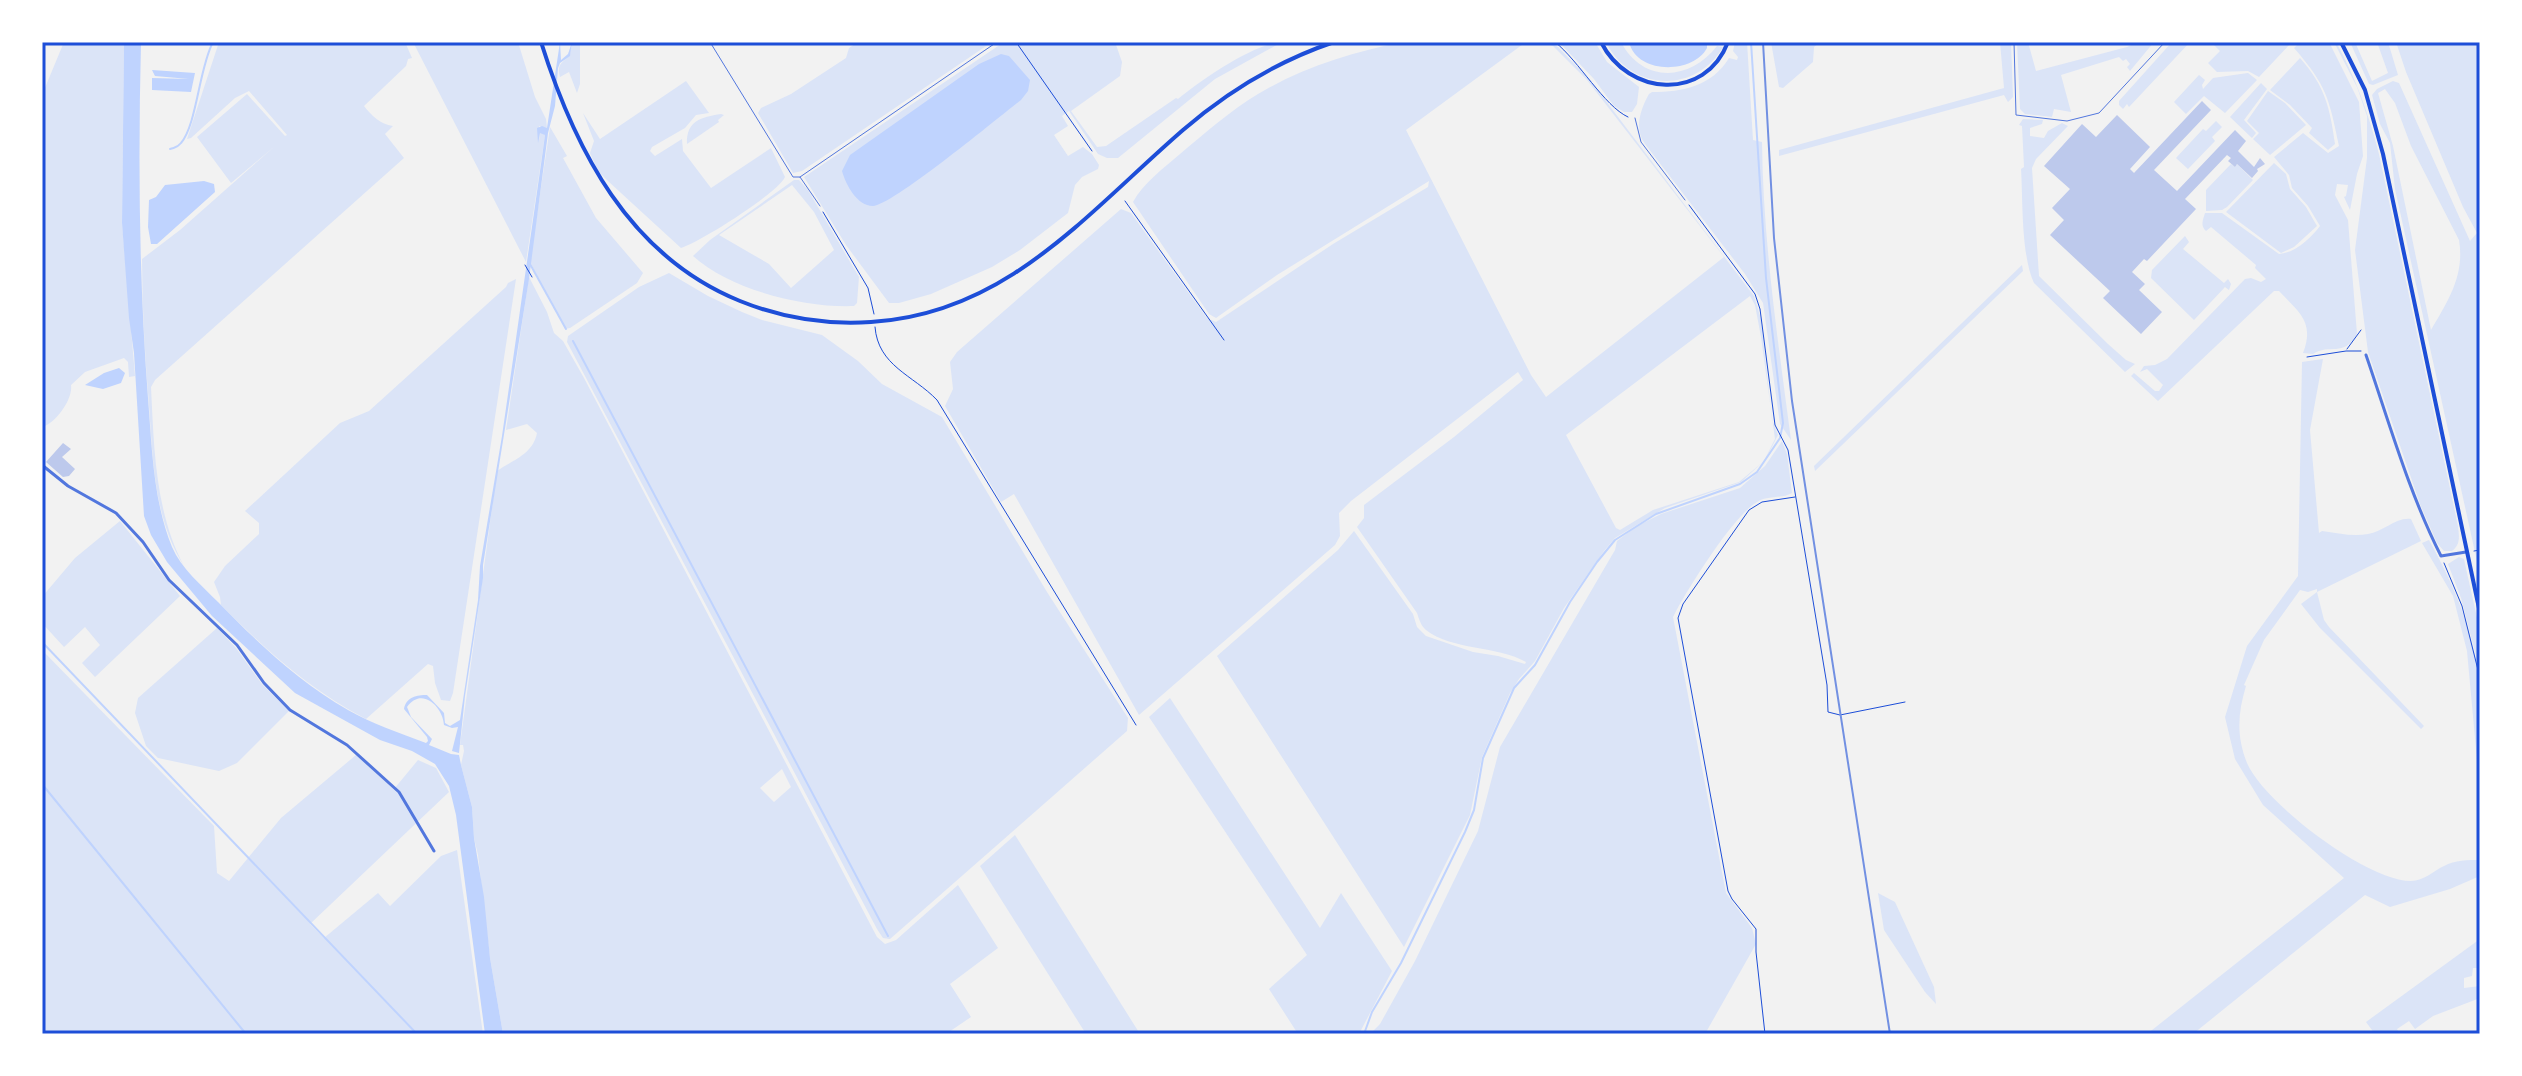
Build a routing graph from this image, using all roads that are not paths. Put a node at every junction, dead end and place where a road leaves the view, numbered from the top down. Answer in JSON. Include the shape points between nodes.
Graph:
{"nodes":[{"id":1,"x":541,"y":42,"type":"edge"},
{"id":2,"x":710,"y":42,"type":"edge"},
{"id":3,"x":997,"y":42,"type":"edge"},
{"id":4,"x":1334,"y":42,"type":"edge"},
{"id":5,"x":1601,"y":42,"type":"edge"},
{"id":6,"x":1728,"y":42,"type":"edge"},
{"id":7,"x":2014,"y":42,"type":"edge"},
{"id":8,"x":2165,"y":42,"type":"edge"},
{"id":9,"x":2341,"y":42,"type":"edge"},
{"id":10,"x":1635,"y":118,"type":"road end"},
{"id":11,"x":800,"y":177,"type":"junction"},
{"id":12,"x":1685,"y":200,"type":"road end"},
{"id":13,"x":820,"y":206,"type":"road end"},
{"id":14,"x":2366,"y":355,"type":"road end"},
{"id":15,"x":42,"y":465,"type":"edge"},
{"id":16,"x":2467,"y":552,"type":"junction"},
{"id":17,"x":2480,"y":613,"type":"edge"},
{"id":18,"x":434,"y":851,"type":"dead end"}],
"edges":[{"from":1,"to":4,"type":"main road","via":[[559,94],[601,181],[636,228],[673,263],[752,306],[806,320],[851,323],[900,319],[956,304],[993,287],[1067,235],[1229,95]]},
{"from":2,"to":11,"type":"lane","via":[[793,177]]},
{"from":3,"to":11,"type":"lane"},
{"from":5,"to":6,"type":"main road","via":[[1633,77],[1669,85],[1711,68]]},
{"from":7,"to":8,"type":"lane","via":[[2016,115],[2067,121],[2099,113]]},
{"from":9,"to":16,"type":"main road","via":[[2373,114]]},
{"from":10,"to":12,"type":"lane","via":[[1641,142]]},
{"from":11,"to":13,"type":"lane"},
{"from":14,"to":16,"type":"street","via":[[2418,507],[2441,556]]},
{"from":15,"to":18,"type":"street","via":[[116,513],[169,580],[237,645],[290,710],[347,745],[399,792]]},
{"from":16,"to":17,"type":"main road"}]}
